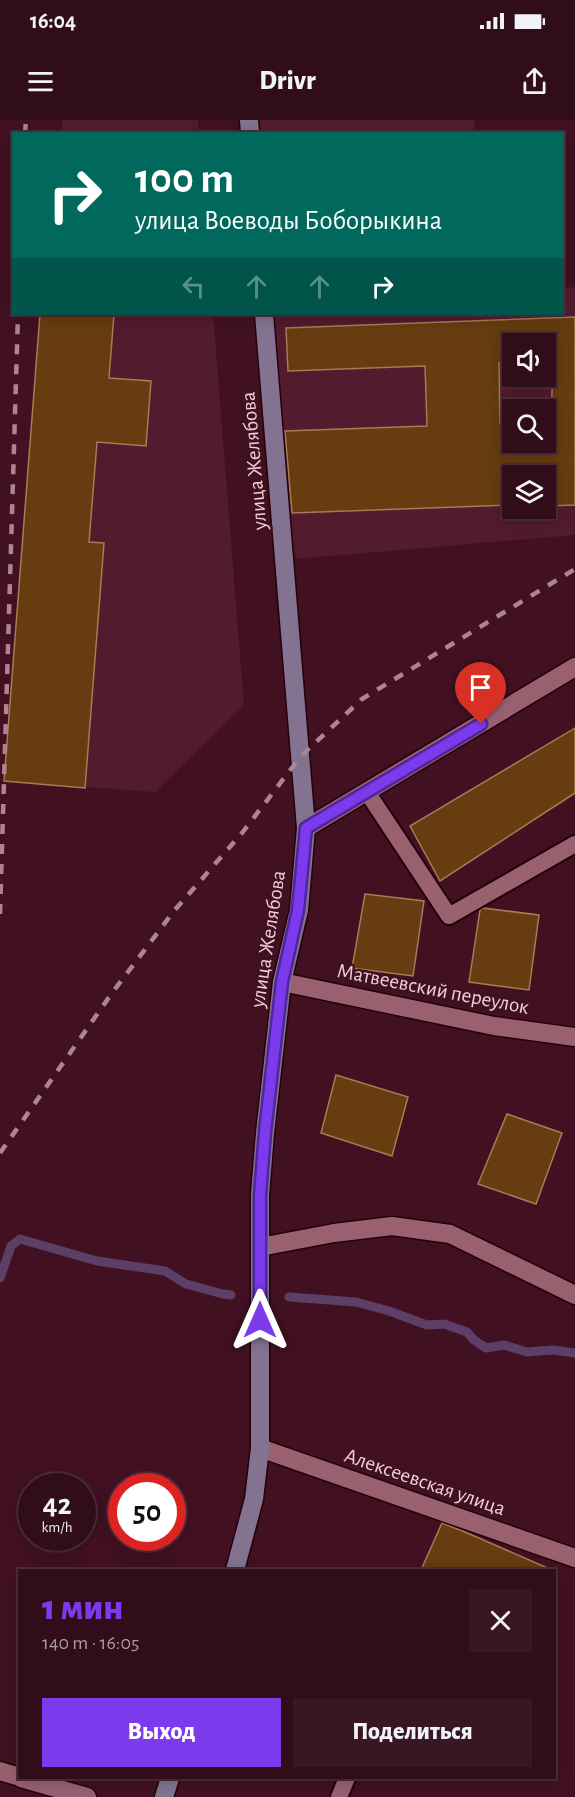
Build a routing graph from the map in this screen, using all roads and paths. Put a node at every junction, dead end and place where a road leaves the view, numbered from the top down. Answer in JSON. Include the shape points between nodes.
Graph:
{"nodes":[{"id":1,"x":264,"y":315,"type":"edge"},
{"id":2,"x":575,"y":667,"type":"edge"},
{"id":3,"x":367,"y":792,"type":"junction"},
{"id":4,"x":306,"y":828,"type":"junction"},
{"id":5,"x":575,"y":844,"type":"edge"},
{"id":6,"x":282,"y":982,"type":"junction"},
{"id":7,"x":575,"y":1037,"type":"edge"},
{"id":8,"x":260,"y":1247,"type":"junction"},
{"id":9,"x":575,"y":1295,"type":"edge"},
{"id":10,"x":260,"y":1448,"type":"junction"},
{"id":11,"x":575,"y":1558,"type":"edge"},
{"id":12,"x":235,"y":1569,"type":"edge"},
{"id":13,"x":0,"y":1772,"type":"edge"},
{"id":14,"x":18,"y":1776,"type":"edge"},
{"id":15,"x":27,"y":1779,"type":"edge"},
{"id":16,"x":170,"y":1779,"type":"edge"},
{"id":17,"x":347,"y":1779,"type":"edge"},
{"id":18,"x":87,"y":1797,"type":"edge"},
{"id":19,"x":164,"y":1797,"type":"edge"},
{"id":20,"x":339,"y":1797,"type":"edge"}],
"edges":[{"from":1,"to":4,"type":"main road","name":"улица Желябова"},
{"from":2,"to":3,"type":"street"},
{"from":3,"to":4,"type":"street"},
{"from":3,"to":5,"type":"lane","via":[[449,916]]},
{"from":4,"to":6,"type":"main road","name":"улица Желябова","via":[[298,910]]},
{"from":6,"to":7,"type":"street","name":"Матвеевский переулок","via":[[494,1026]]},
{"from":6,"to":8,"type":"main road","name":"улица Желябова","via":[[265,1132]]},
{"from":8,"to":9,"type":"street","via":[[392,1226],[450,1233]]},
{"from":8,"to":10,"type":"main road","name":"улица Желябова"},
{"from":10,"to":11,"type":"street","name":"Алексеевская улица"},
{"from":10,"to":12,"type":"main road","name":"улица Желябова","via":[[254,1499]]},
{"from":13,"to":14,"type":"street"},
{"from":15,"to":18,"type":"street"},
{"from":16,"to":19,"type":"main road"},
{"from":17,"to":20,"type":"lane"}]}
